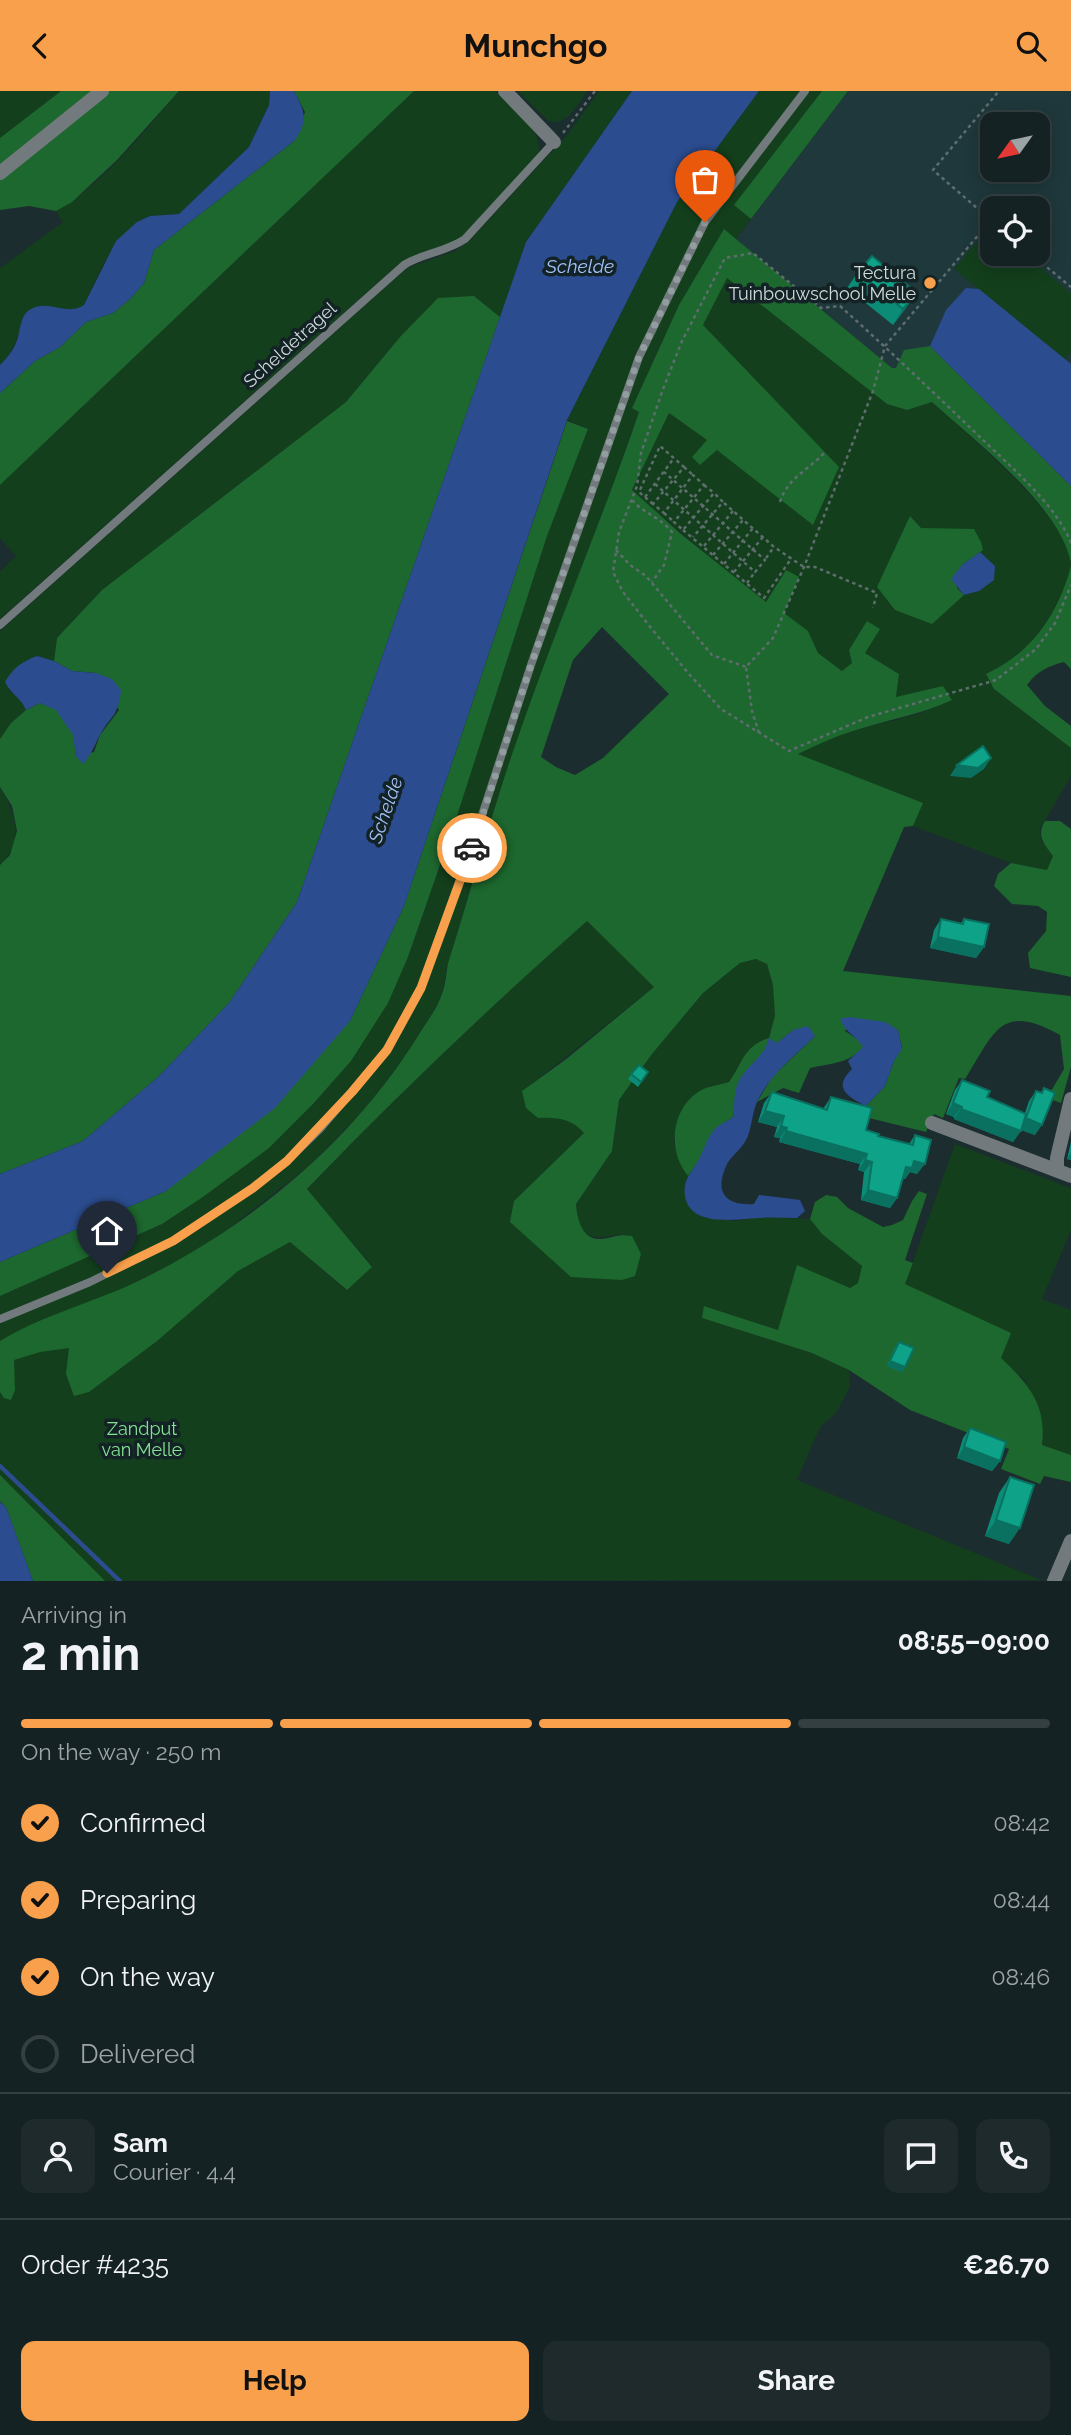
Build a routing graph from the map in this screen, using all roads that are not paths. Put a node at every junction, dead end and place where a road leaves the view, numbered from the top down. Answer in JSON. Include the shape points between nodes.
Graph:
{"nodes":[{"id":1,"x":102,"y":91,"type":"edge"},
{"id":2,"x":505,"y":91,"type":"edge"},
{"id":3,"x":805,"y":91,"type":"edge"},
{"id":4,"x":554,"y":142,"type":"joint"},
{"id":5,"x":0,"y":173,"type":"edge"},
{"id":6,"x":0,"y":625,"type":"edge"},
{"id":7,"x":1071,"y":1099,"type":"edge"},
{"id":8,"x":932,"y":1123,"type":"dead end"},
{"id":9,"x":1057,"y":1169,"type":"junction"},
{"id":10,"x":1071,"y":1176,"type":"edge"},
{"id":11,"x":0,"y":1319,"type":"edge"},
{"id":12,"x":1071,"y":1541,"type":"edge"},
{"id":13,"x":1054,"y":1581,"type":"edge"}],
"edges":[{"from":1,"to":5,"type":"street"},
{"from":2,"to":4,"type":"street"},
{"from":3,"to":11,"type":"lane","via":[[705,222],[639,357],[461,879],[421,988],[387,1050],[320,1129],[253,1188],[173,1241]]},
{"from":4,"to":6,"type":"lane","name":"Scheldetragel","via":[[465,239],[404,265]]},
{"from":7,"to":9,"type":"street"},
{"from":8,"to":9,"type":"street"},
{"from":9,"to":10,"type":"street"},
{"from":12,"to":13,"type":"street"}]}
